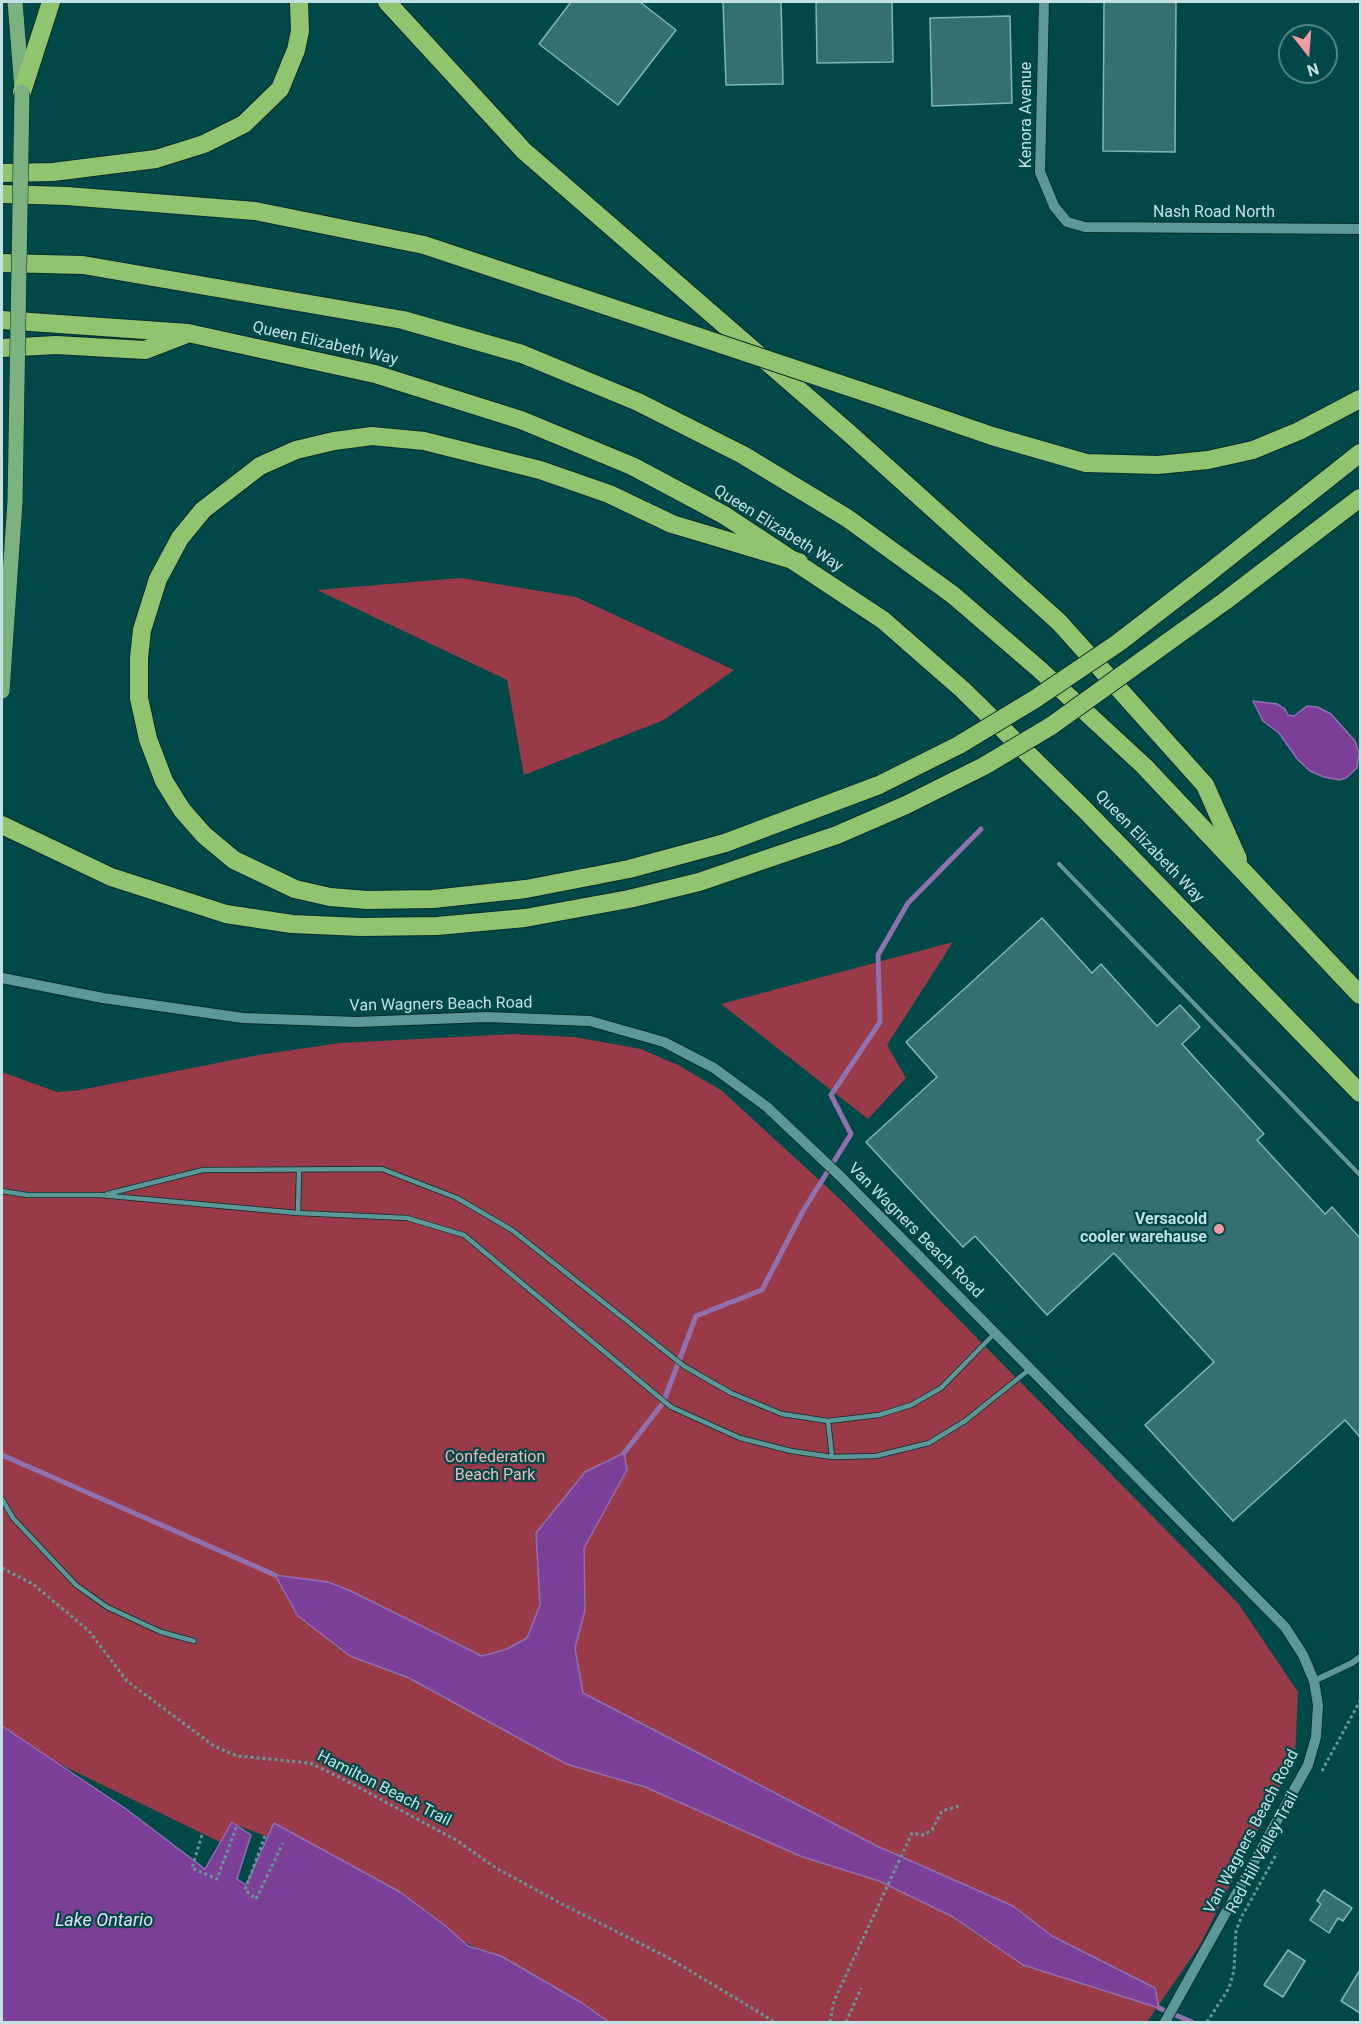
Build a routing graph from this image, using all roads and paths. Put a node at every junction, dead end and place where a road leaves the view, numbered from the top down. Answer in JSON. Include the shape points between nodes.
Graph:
{"nodes":[{"id":1,"x":15,"y":2,"type":"edge"},
{"id":2,"x":51,"y":2,"type":"edge"},
{"id":3,"x":299,"y":2,"type":"edge"},
{"id":4,"x":387,"y":2,"type":"edge"},
{"id":5,"x":1044,"y":2,"type":"edge"},
{"id":6,"x":22,"y":92,"type":"junction"},
{"id":7,"x":2,"y":173,"type":"edge"},
{"id":8,"x":2,"y":194,"type":"edge"},
{"id":9,"x":1067,"y":222,"type":"joint"},
{"id":10,"x":1360,"y":229,"type":"edge"},
{"id":11,"x":2,"y":263,"type":"edge"},
{"id":12,"x":2,"y":320,"type":"edge"},
{"id":13,"x":188,"y":333,"type":"junction"},
{"id":14,"x":2,"y":348,"type":"edge"},
{"id":15,"x":1360,"y":399,"type":"edge"},
{"id":16,"x":1360,"y":453,"type":"edge"},
{"id":17,"x":1360,"y":498,"type":"edge"},
{"id":18,"x":799,"y":562,"type":"junction"},
{"id":19,"x":2,"y":691,"type":"edge"},
{"id":20,"x":2,"y":825,"type":"edge"},
{"id":21,"x":1059,"y":864,"type":"dead end"},
{"id":22,"x":1244,"y":871,"type":"junction"},
{"id":23,"x":2,"y":978,"type":"edge"},
{"id":24,"x":1360,"y":994,"type":"edge"},
{"id":25,"x":1360,"y":1092,"type":"edge"},
{"id":26,"x":299,"y":1170,"type":"junction"},
{"id":27,"x":1360,"y":1175,"type":"edge"},
{"id":28,"x":2,"y":1191,"type":"edge"},
{"id":29,"x":100,"y":1195,"type":"junction"},
{"id":30,"x":298,"y":1213,"type":"junction"},
{"id":31,"x":995,"y":1334,"type":"junction"},
{"id":32,"x":1030,"y":1369,"type":"junction"},
{"id":33,"x":828,"y":1420,"type":"junction"},
{"id":34,"x":832,"y":1457,"type":"junction"},
{"id":35,"x":2,"y":1499,"type":"edge"},
{"id":36,"x":2,"y":1568,"type":"edge"},
{"id":37,"x":194,"y":1641,"type":"dead end"},
{"id":38,"x":1360,"y":1657,"type":"edge"},
{"id":39,"x":1314,"y":1681,"type":"junction"},
{"id":40,"x":1360,"y":1701,"type":"edge"},
{"id":41,"x":1321,"y":1773,"type":"dead end"},
{"id":42,"x":962,"y":1805,"type":"dead end"},
{"id":43,"x":237,"y":1825,"type":"dead end"},
{"id":44,"x":202,"y":1835,"type":"dead end"},
{"id":45,"x":265,"y":1836,"type":"dead end"},
{"id":46,"x":283,"y":1843,"type":"dead end"},
{"id":47,"x":1281,"y":1845,"type":"dead end"},
{"id":48,"x":861,"y":1988,"type":"dead end"},
{"id":49,"x":776,"y":2022,"type":"edge"},
{"id":50,"x":830,"y":2022,"type":"edge"},
{"id":51,"x":846,"y":2022,"type":"edge"},
{"id":52,"x":1165,"y":2022,"type":"edge"},
{"id":53,"x":1207,"y":2022,"type":"edge"}],
"edges":[{"from":1,"to":6,"type":"main road"},
{"from":2,"to":6,"type":"highway"},
{"from":3,"to":7,"type":"highway","via":[[296,50],[280,89],[244,124],[204,144],[156,159],[53,172]]},
{"from":4,"to":22,"type":"highway","via":[[524,151],[850,434],[1059,622],[1205,785]]},
{"from":5,"to":9,"type":"street","name":"Kenora Avenue","via":[[1040,172],[1054,206]]},
{"from":6,"to":19,"type":"main road","bridge":true,"via":[[15,502]]},
{"from":8,"to":15,"type":"highway","bridge":true,"via":[[255,211],[424,245],[992,436],[1086,463],[1158,465],[1253,450]]},
{"from":9,"to":10,"type":"street","name":"Nash Road North","via":[[1085,227]]},
{"from":11,"to":22,"type":"highway","name":"Queen Elizabeth Way","via":[[84,265],[403,320],[522,354],[648,408],[743,455],[838,512],[953,595],[1144,766]]},
{"from":12,"to":13,"type":"highway","name":"Queen Elizabeth Way"},
{"from":13,"to":14,"type":"highway","via":[[145,350],[56,345]]},
{"from":13,"to":18,"type":"highway","name":"Queen Elizabeth Way","via":[[375,374],[521,420],[632,466],[724,515]]},
{"from":16,"to":18,"type":"highway","bridge":true,"via":[[1118,643],[959,745],[879,784],[724,843],[629,869],[526,889],[432,899],[367,900],[295,889],[234,861],[204,835],[164,781],[148,739],[139,698],[139,658],[142,630],[158,579],[180,538],[203,510],[260,466],[296,450],[372,436],[424,441],[540,470],[609,494],[672,524]]},
{"from":17,"to":20,"type":"highway","bridge":true,"via":[[1051,726],[984,766],[837,835],[699,882],[629,899],[525,918],[437,926],[292,924],[226,914],[111,877]]},
{"from":18,"to":25,"type":"highway","name":"Queen Elizabeth Way","via":[[883,620],[963,690]]},
{"from":21,"to":27,"type":"lane"},
{"from":22,"to":24,"type":"highway","name":"Queen Elizabeth Way"},
{"from":23,"to":31,"type":"street","name":"Van Wagners Beach Road","via":[[103,998],[243,1018],[357,1022],[486,1017],[590,1021],[664,1042],[714,1068],[767,1107]]},
{"from":26,"to":29,"type":"lane","via":[[203,1170]]},
{"from":26,"to":30,"type":"lane"},
{"from":26,"to":33,"type":"lane","via":[[382,1169],[457,1198],[512,1230],[684,1366],[731,1393],[782,1414]]},
{"from":28,"to":29,"type":"lane"},
{"from":29,"to":30,"type":"lane"},
{"from":30,"to":34,"type":"lane","via":[[407,1218],[464,1235],[671,1407],[740,1438]]},
{"from":31,"to":32,"type":"street","name":"Van Wagners Beach Road"},
{"from":31,"to":33,"type":"lane","via":[[941,1388],[911,1405],[879,1415]]},
{"from":32,"to":34,"type":"lane","via":[[965,1421],[929,1443],[876,1456]]},
{"from":32,"to":39,"type":"street","name":"Van Wagners Beach Road","via":[[1285,1627],[1304,1655]]},
{"from":33,"to":34,"type":"lane"},
{"from":35,"to":37,"type":"lane","via":[[13,1518],[76,1585],[118,1612],[160,1632]]},
{"from":36,"to":49,"type":"path","name":"Hamilton Beach Trail","via":[[33,1584],[57,1604],[89,1631],[127,1682],[214,1746],[237,1756],[310,1763],[343,1779],[456,1840],[496,1868],[667,1957]]},
{"from":38,"to":39,"type":"street"},
{"from":39,"to":52,"type":"street","name":"Van Wagners Beach Road","via":[[1318,1705],[1316,1737],[1308,1765]]},
{"from":40,"to":41,"type":"path"},
{"from":42,"to":50,"type":"path","via":[[942,1811],[932,1830],[923,1835],[912,1833],[834,2001]]},
{"from":43,"to":44,"type":"path","via":[[217,1879],[192,1868]]},
{"from":45,"to":46,"type":"path","via":[[246,1890],[256,1899]]},
{"from":47,"to":53,"type":"path","name":"Red Hill Valley Trail","via":[[1241,1918],[1229,1988]]},
{"from":48,"to":51,"type":"path"}]}
